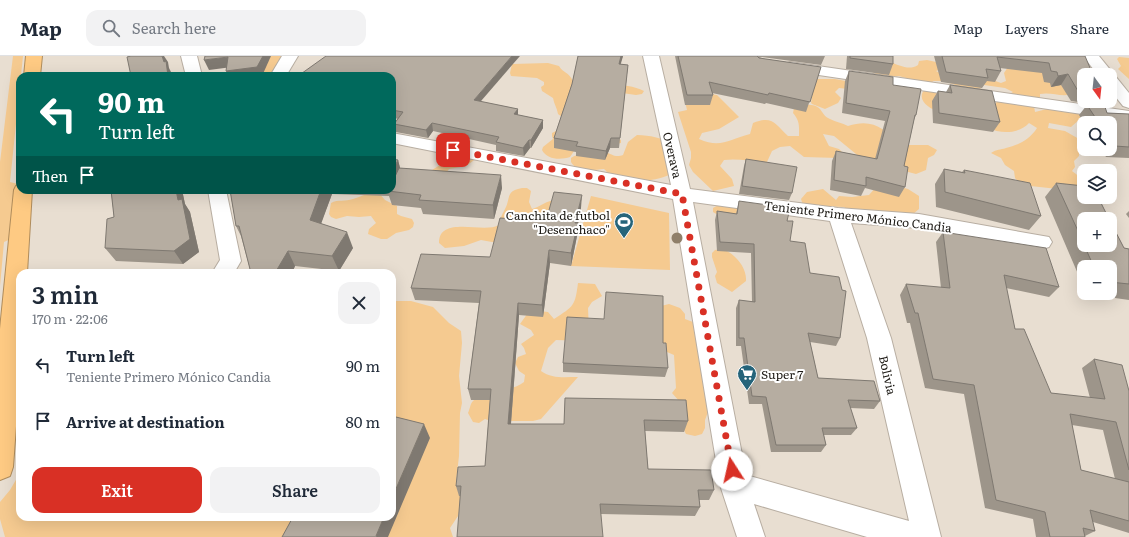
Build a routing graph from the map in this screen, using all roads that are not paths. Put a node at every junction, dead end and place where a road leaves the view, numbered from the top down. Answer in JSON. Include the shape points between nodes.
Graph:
{"nodes":[{"id":1,"x":34,"y":56,"type":"edge"},
{"id":2,"x":189,"y":56,"type":"edge"},
{"id":3,"x":290,"y":56,"type":"edge"},
{"id":4,"x":651,"y":56,"type":"edge"},
{"id":5,"x":1091,"y":56,"type":"edge"},
{"id":6,"x":778,"y":65,"type":"edge"},
{"id":7,"x":1100,"y":68,"type":"edge"},
{"id":8,"x":32,"y":72,"type":"edge"},
{"id":9,"x":193,"y":72,"type":"edge"},
{"id":10,"x":280,"y":72,"type":"edge"},
{"id":11,"x":1117,"y":88,"type":"edge"},
{"id":12,"x":1129,"y":103,"type":"edge"},
{"id":13,"x":1129,"y":116,"type":"edge"},
{"id":14,"x":396,"y":139,"type":"edge"},
{"id":15,"x":22,"y":194,"type":"edge"},
{"id":16,"x":218,"y":194,"type":"edge"},
{"id":17,"x":682,"y":194,"type":"junction"},
{"id":18,"x":838,"y":215,"type":"junction"},
{"id":19,"x":1042,"y":242,"type":"dead end"},
{"id":20,"x":23,"y":269,"type":"edge"},
{"id":21,"x":226,"y":269,"type":"edge"},
{"id":22,"x":16,"y":331,"type":"edge"},
{"id":23,"x":0,"y":467,"type":"edge"},
{"id":24,"x":734,"y":485,"type":"junction"},
{"id":25,"x":751,"y":537,"type":"edge"},
{"id":26,"x":916,"y":537,"type":"edge"},
{"id":27,"x":927,"y":537,"type":"edge"}],
"edges":[{"from":1,"to":8,"type":"highway"},
{"from":2,"to":9,"type":"street"},
{"from":3,"to":10,"type":"street"},
{"from":4,"to":17,"type":"street","name":"Overava"},
{"from":5,"to":7,"type":"street"},
{"from":6,"to":13,"type":"street"},
{"from":11,"to":12,"type":"street"},
{"from":14,"to":17,"type":"street","name":"Teniente Primero Mónico Candia"},
{"from":15,"to":20,"type":"highway"},
{"from":16,"to":21,"type":"street","via":[[231,261]]},
{"from":17,"to":18,"type":"street","name":"Teniente Primero Mónico Candia"},
{"from":17,"to":24,"type":"street","name":"Overava"},
{"from":18,"to":19,"type":"street","name":"Teniente Primero Mónico Candia","via":[[919,221]]},
{"from":18,"to":27,"type":"street","name":"Bolivia","via":[[880,338]]},
{"from":22,"to":23,"type":"highway"},
{"from":24,"to":25,"type":"street","name":"Overava"},
{"from":24,"to":26,"type":"street"}]}
